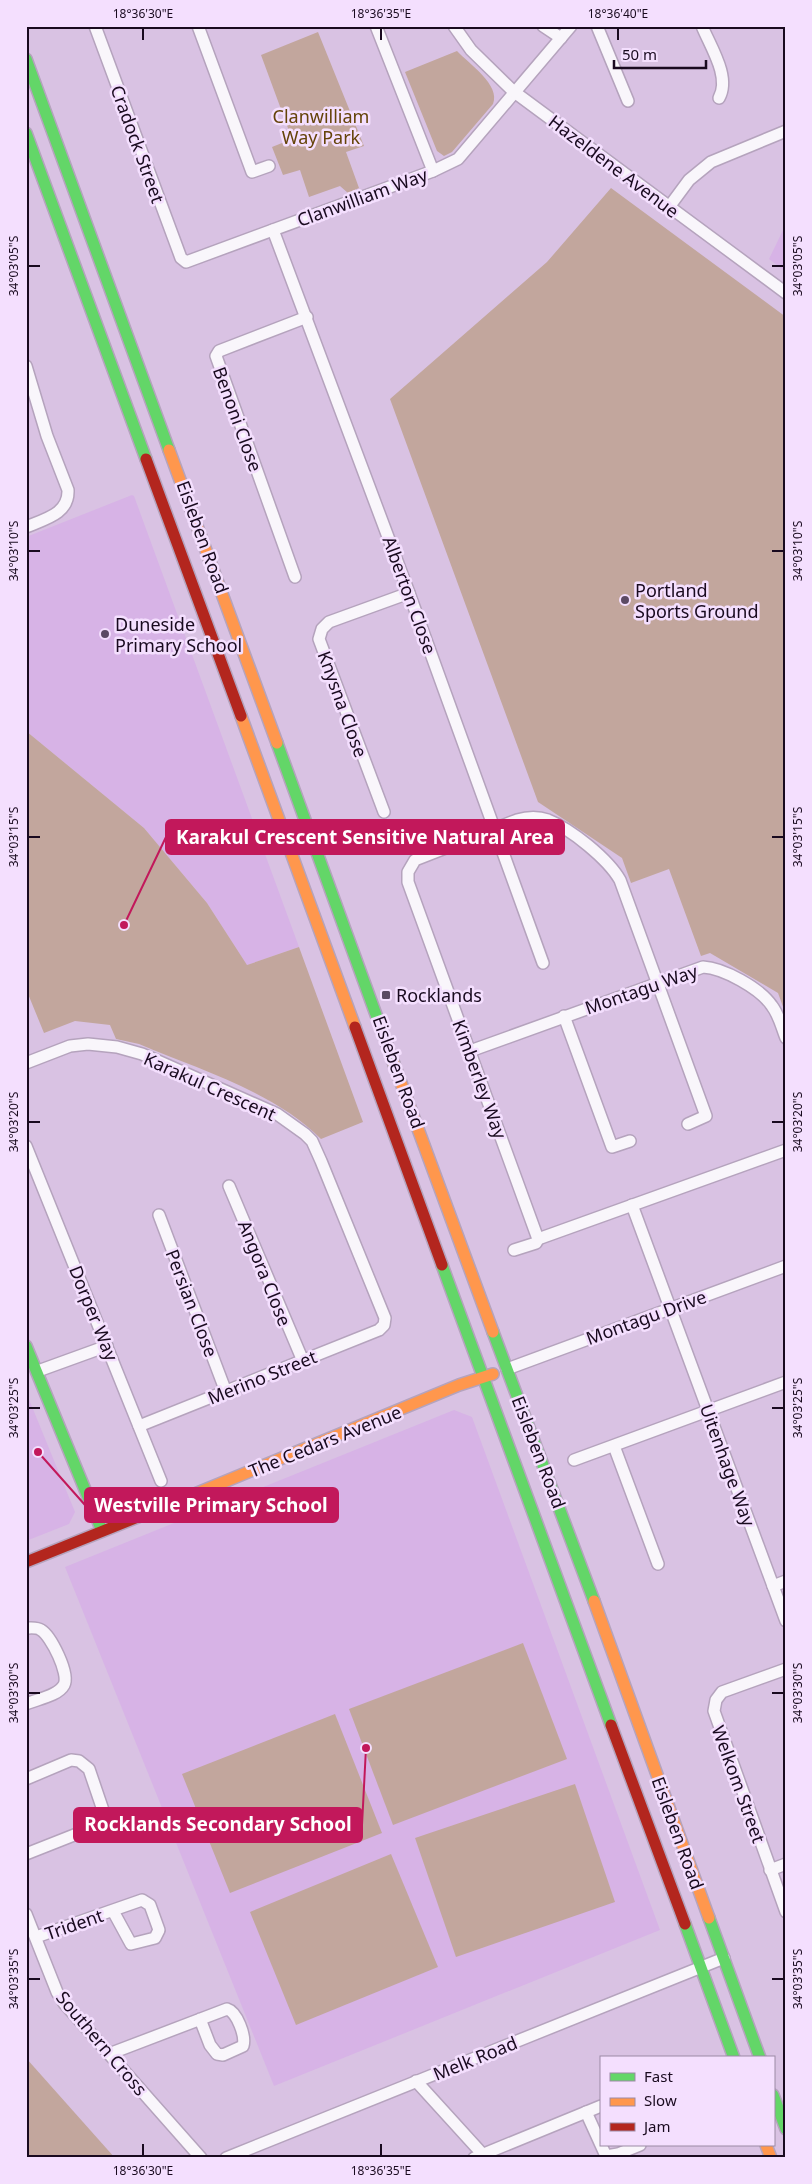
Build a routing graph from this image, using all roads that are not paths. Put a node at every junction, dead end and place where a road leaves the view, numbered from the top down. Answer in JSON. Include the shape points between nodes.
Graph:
{"nodes":[{"id":1,"x":95,"y":26,"type":"edge"},
{"id":2,"x":198,"y":26,"type":"edge"},
{"id":3,"x":376,"y":26,"type":"edge"},
{"id":4,"x":454,"y":26,"type":"edge"},
{"id":5,"x":543,"y":26,"type":"edge"},
{"id":6,"x":571,"y":26,"type":"edge"},
{"id":7,"x":597,"y":26,"type":"edge"},
{"id":8,"x":702,"y":26,"type":"edge"},
{"id":9,"x":561,"y":38,"type":"junction"},
{"id":10,"x":26,"y":59,"type":"edge"},
{"id":11,"x":513,"y":91,"type":"junction"},
{"id":12,"x":720,"y":98,"type":"dead end"},
{"id":13,"x":628,"y":101,"type":"dead end"},
{"id":14,"x":786,"y":131,"type":"edge"},
{"id":15,"x":26,"y":133,"type":"edge"},
{"id":16,"x":269,"y":166,"type":"dead end"},
{"id":17,"x":433,"y":170,"type":"junction"},
{"id":18,"x":669,"y":207,"type":"junction"},
{"id":19,"x":273,"y":230,"type":"junction"},
{"id":20,"x":184,"y":261,"type":"joint"},
{"id":21,"x":786,"y":293,"type":"edge"},
{"id":22,"x":307,"y":317,"type":"junction"},
{"id":23,"x":26,"y":366,"type":"edge"},
{"id":24,"x":26,"y":527,"type":"edge"},
{"id":25,"x":295,"y":577,"type":"dead end"},
{"id":26,"x":409,"y":593,"type":"junction"},
{"id":27,"x":384,"y":812,"type":"dead end"},
{"id":28,"x":496,"y":828,"type":"junction"},
{"id":29,"x":543,"y":963,"type":"dead end"},
{"id":30,"x":658,"y":982,"type":"junction"},
{"id":31,"x":564,"y":1016,"type":"junction"},
{"id":32,"x":786,"y":1038,"type":"edge"},
{"id":33,"x":470,"y":1051,"type":"junction"},
{"id":34,"x":26,"y":1063,"type":"edge"},
{"id":35,"x":688,"y":1124,"type":"dead end"},
{"id":36,"x":630,"y":1141,"type":"dead end"},
{"id":37,"x":26,"y":1146,"type":"edge"},
{"id":38,"x":786,"y":1150,"type":"edge"},
{"id":39,"x":229,"y":1186,"type":"dead end"},
{"id":40,"x":632,"y":1205,"type":"junction"},
{"id":41,"x":159,"y":1215,"type":"dead end"},
{"id":42,"x":538,"y":1239,"type":"junction"},
{"id":43,"x":514,"y":1250,"type":"dead end"},
{"id":44,"x":786,"y":1266,"type":"edge"},
{"id":45,"x":671,"y":1308,"type":"junction"},
{"id":46,"x":384,"y":1325,"type":"joint"},
{"id":47,"x":26,"y":1346,"type":"edge"},
{"id":48,"x":107,"y":1346,"type":"junction"},
{"id":49,"x":302,"y":1360,"type":"junction"},
{"id":50,"x":507,"y":1369,"type":"junction"},
{"id":51,"x":38,"y":1371,"type":"junction"},
{"id":52,"x":484,"y":1378,"type":"junction"},
{"id":53,"x":786,"y":1382,"type":"edge"},
{"id":54,"x":226,"y":1392,"type":"junction"},
{"id":55,"x":708,"y":1411,"type":"junction"},
{"id":56,"x":140,"y":1426,"type":"junction"},
{"id":57,"x":614,"y":1446,"type":"junction"},
{"id":58,"x":574,"y":1460,"type":"dead end"},
{"id":59,"x":161,"y":1481,"type":"dead end"},
{"id":60,"x":102,"y":1531,"type":"junction"},
{"id":61,"x":26,"y":1562,"type":"edge"},
{"id":62,"x":658,"y":1564,"type":"dead end"},
{"id":63,"x":786,"y":1581,"type":"edge"},
{"id":64,"x":773,"y":1586,"type":"junction"},
{"id":65,"x":786,"y":1621,"type":"edge"},
{"id":66,"x":26,"y":1628,"type":"edge"},
{"id":67,"x":786,"y":1669,"type":"edge"},
{"id":68,"x":26,"y":1704,"type":"edge"},
{"id":69,"x":26,"y":1779,"type":"edge"},
{"id":70,"x":26,"y":1854,"type":"edge"},
{"id":71,"x":786,"y":1864,"type":"edge"},
{"id":72,"x":770,"y":1870,"type":"junction"},
{"id":73,"x":113,"y":1911,"type":"dead end"},
{"id":74,"x":786,"y":1912,"type":"edge"},
{"id":75,"x":26,"y":1914,"type":"edge"},
{"id":76,"x":32,"y":1933,"type":"edge"},
{"id":77,"x":724,"y":1958,"type":"junction"},
{"id":78,"x":700,"y":1967,"type":"junction"},
{"id":79,"x":200,"y":2019,"type":"dead end"},
{"id":80,"x":109,"y":2054,"type":"junction"},
{"id":81,"x":733,"y":2056,"type":"edge"},
{"id":82,"x":759,"y":2056,"type":"edge"},
{"id":83,"x":416,"y":2081,"type":"junction"},
{"id":84,"x":774,"y":2098,"type":"edge"},
{"id":85,"x":600,"y":2106,"type":"edge"},
{"id":86,"x":586,"y":2112,"type":"junction"},
{"id":87,"x":786,"y":2130,"type":"edge"},
{"id":88,"x":600,"y":2143,"type":"edge"},
{"id":89,"x":601,"y":2146,"type":"edge"},
{"id":90,"x":638,"y":2146,"type":"edge"},
{"id":91,"x":766,"y":2146,"type":"edge"},
{"id":92,"x":481,"y":2157,"type":"edge"},
{"id":93,"x":201,"y":2158,"type":"edge"},
{"id":94,"x":226,"y":2158,"type":"edge"},
{"id":95,"x":771,"y":2158,"type":"edge"}],
"edges":[{"from":1,"to":20,"type":"street","name":"Cradock Street","via":[[180,258]]},
{"from":2,"to":16,"type":"street","via":[[252,172]]},
{"from":3,"to":17,"type":"street"},
{"from":4,"to":11,"type":"street","name":"Hazeldene Avenue","via":[[471,50]]},
{"from":5,"to":9,"type":"street"},
{"from":6,"to":9,"type":"street","name":"Clanwilliam Way"},
{"from":7,"to":13,"type":"street"},
{"from":8,"to":12,"type":"street","via":[[722,77]]},
{"from":9,"to":11,"type":"street","name":"Clanwilliam Way"},
{"from":10,"to":50,"type":"main road","name":"Eisleben Road"},
{"from":11,"to":17,"type":"street","name":"Clanwilliam Way","via":[[458,160]]},
{"from":11,"to":18,"type":"street","name":"Hazeldene Avenue"},
{"from":14,"to":18,"type":"street","via":[[710,162],[689,180]]},
{"from":15,"to":52,"type":"main road","name":"Eisleben Road"},
{"from":17,"to":19,"type":"street","name":"Clanwilliam Way"},
{"from":18,"to":21,"type":"street","name":"Hazeldene Avenue"},
{"from":19,"to":20,"type":"street","name":"Clanwilliam Way"},
{"from":19,"to":22,"type":"street","name":"Alberton Close"},
{"from":22,"to":25,"type":"street","name":"Benoni Close","via":[[219,351],[216,356]]},
{"from":22,"to":26,"type":"street","name":"Alberton Close"},
{"from":23,"to":24,"type":"street","via":[[68,496],[60,512]]},
{"from":26,"to":27,"type":"street","name":"Knysna Close","via":[[329,622],[319,639]]},
{"from":26,"to":28,"type":"street","name":"Alberton Close"},
{"from":28,"to":29,"type":"street","name":"Alberton Close"},
{"from":28,"to":30,"type":"street","via":[[524,818],[541,818],[554,823],[604,858],[620,880]]},
{"from":28,"to":33,"type":"street","name":"Kimberley Way","via":[[420,856],[411,865],[408,876]]},
{"from":30,"to":31,"type":"street","name":"Montagu Way"},
{"from":30,"to":32,"type":"street","name":"Montagu Way","via":[[703,967],[728,973],[766,999],[775,1011]]},
{"from":30,"to":35,"type":"street","via":[[706,1116]]},
{"from":31,"to":33,"type":"street","name":"Montagu Way"},
{"from":31,"to":36,"type":"street","via":[[612,1147]]},
{"from":33,"to":42,"type":"street","name":"Kimberley Way"},
{"from":34,"to":46,"type":"street","name":"Karakul Crescent","via":[[70,1046],[117,1047],[142,1054],[277,1114],[312,1141],[322,1160],[386,1318]]},
{"from":37,"to":48,"type":"street","name":"Dorper Way"},
{"from":38,"to":40,"type":"street"},
{"from":39,"to":49,"type":"street","name":"Angora Close"},
{"from":40,"to":42,"type":"street"},
{"from":40,"to":45,"type":"street","name":"Uitenhage Way"},
{"from":41,"to":54,"type":"street","name":"Persian Close"},
{"from":42,"to":43,"type":"street","via":[[536,1243]]},
{"from":44,"to":45,"type":"street","name":"Montagu Drive"},
{"from":45,"to":50,"type":"street","name":"Montagu Drive"},
{"from":45,"to":55,"type":"street","name":"Uitenhage Way"},
{"from":46,"to":49,"type":"street","name":"Merino Street","via":[[379,1330]]},
{"from":47,"to":51,"type":"main road"},
{"from":48,"to":51,"type":"street"},
{"from":48,"to":56,"type":"street","name":"Dorper Way"},
{"from":49,"to":54,"type":"street","name":"Merino Street"},
{"from":50,"to":52,"type":"main road","name":"The Cedars Avenue"},
{"from":50,"to":77,"type":"main road","name":"Eisleben Road"},
{"from":51,"to":60,"type":"main road"},
{"from":52,"to":60,"type":"main road","name":"The Cedars Avenue","via":[[459,1385]]},
{"from":52,"to":78,"type":"main road","name":"Eisleben Road"},
{"from":53,"to":55,"type":"street"},
{"from":54,"to":56,"type":"street","name":"Merino Street"},
{"from":55,"to":57,"type":"street"},
{"from":55,"to":64,"type":"street","name":"Uitenhage Way"},
{"from":56,"to":59,"type":"street","name":"Dorper Way"},
{"from":57,"to":58,"type":"street"},
{"from":57,"to":62,"type":"street"},
{"from":60,"to":61,"type":"main road","name":"The Cedars Avenue"},
{"from":63,"to":64,"type":"street"},
{"from":64,"to":65,"type":"street","name":"Uitenhage Way"},
{"from":66,"to":68,"type":"street","via":[[40,1628],[50,1637],[65,1674],[65,1684],[59,1691]]},
{"from":67,"to":72,"type":"street","name":"Welkom Street","via":[[722,1692],[714,1711]]},
{"from":69,"to":70,"type":"street","via":[[71,1760],[79,1760],[89,1769],[105,1816],[102,1824]]},
{"from":71,"to":72,"type":"street"},
{"from":72,"to":74,"type":"street","name":"Welkom Street"},
{"from":73,"to":76,"type":"street","name":"Trident"},
{"from":75,"to":76,"type":"street","name":"Southern Cross"},
{"from":76,"to":80,"type":"street","name":"Southern Cross","via":[[61,1998]]},
{"from":77,"to":78,"type":"street","name":"Melk Road"},
{"from":77,"to":82,"type":"main road","name":"Eisleben Road"},
{"from":78,"to":81,"type":"main road","name":"Eisleben Road"},
{"from":78,"to":83,"type":"street","name":"Melk Road"},
{"from":79,"to":80,"type":"street"},
{"from":80,"to":93,"type":"street","name":"Southern Cross"},
{"from":83,"to":92,"type":"street"},
{"from":83,"to":94,"type":"street","name":"Melk Road"},
{"from":84,"to":87,"type":"main road"},
{"from":85,"to":86,"type":"street"},
{"from":86,"to":88,"type":"street"},
{"from":86,"to":92,"type":"street"},
{"from":89,"to":90,"type":"street","via":[[606,2156]]},
{"from":91,"to":95,"type":"main road"}]}
